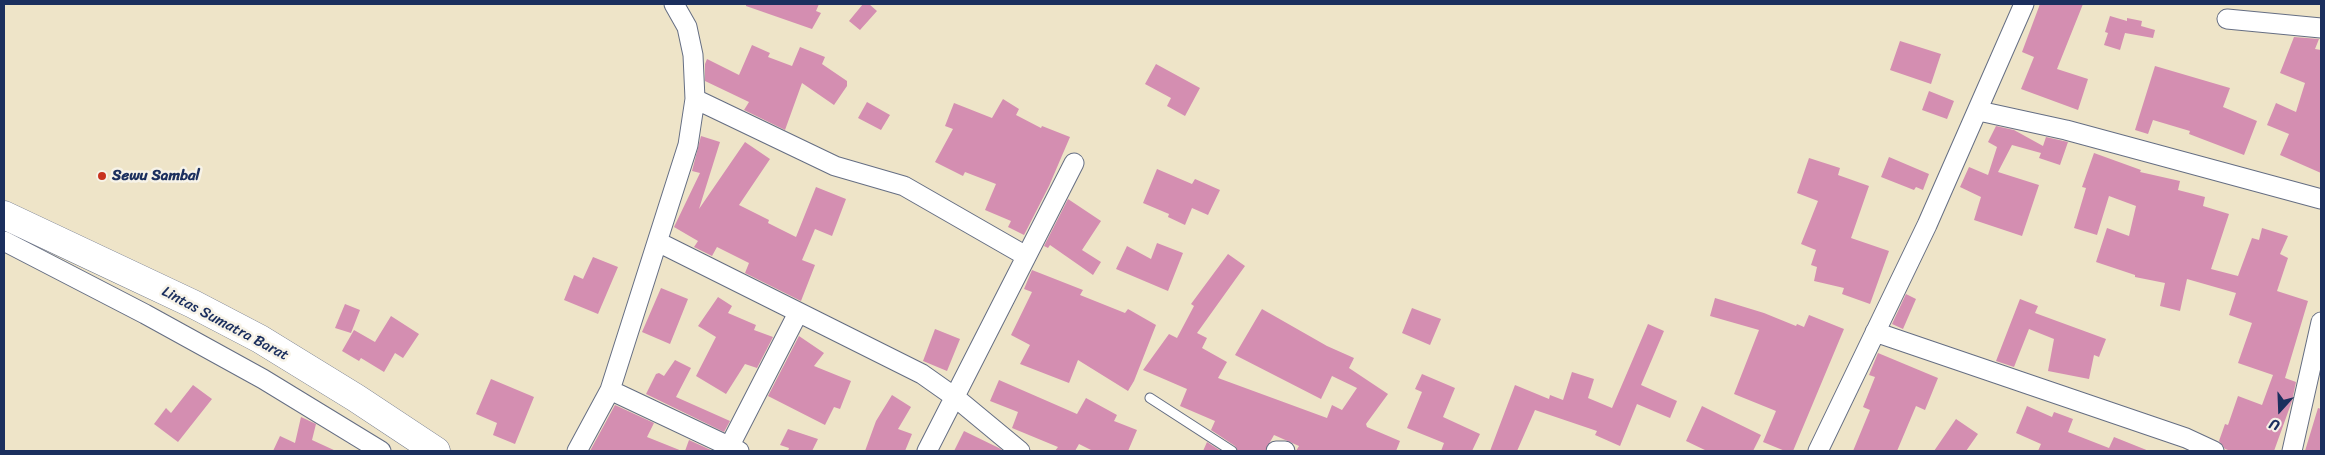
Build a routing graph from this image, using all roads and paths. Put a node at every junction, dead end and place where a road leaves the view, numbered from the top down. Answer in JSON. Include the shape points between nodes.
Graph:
{"nodes":[{"id":1,"x":674,"y":4,"type":"edge"},
{"id":2,"x":2024,"y":4,"type":"edge"},
{"id":3,"x":2227,"y":18,"type":"dead end"},
{"id":4,"x":2321,"y":28,"type":"edge"},
{"id":5,"x":695,"y":99,"type":"junction"},
{"id":6,"x":1979,"y":111,"type":"junction"},
{"id":7,"x":1074,"y":163,"type":"dead end"},
{"id":8,"x":2321,"y":199,"type":"edge"},
{"id":9,"x":4,"y":215,"type":"edge"},
{"id":10,"x":4,"y":241,"type":"edge"},
{"id":11,"x":658,"y":242,"type":"junction"},
{"id":12,"x":1026,"y":256,"type":"junction"},
{"id":13,"x":102,"y":278,"type":"junction"},
{"id":14,"x":798,"y":312,"type":"junction"},
{"id":15,"x":2321,"y":322,"type":"edge"},
{"id":16,"x":1874,"y":332,"type":"junction"},
{"id":17,"x":610,"y":390,"type":"junction"},
{"id":18,"x":956,"y":398,"type":"junction"},
{"id":19,"x":1150,"y":398,"type":"dead end"},
{"id":20,"x":732,"y":449,"type":"edge"},
{"id":21,"x":381,"y":451,"type":"edge"},
{"id":22,"x":436,"y":451,"type":"edge"},
{"id":23,"x":578,"y":451,"type":"edge"},
{"id":24,"x":927,"y":451,"type":"edge"},
{"id":25,"x":1020,"y":451,"type":"edge"},
{"id":26,"x":1232,"y":451,"type":"edge"},
{"id":27,"x":1276,"y":451,"type":"edge"},
{"id":28,"x":1285,"y":451,"type":"edge"},
{"id":29,"x":1818,"y":451,"type":"edge"},
{"id":30,"x":2214,"y":451,"type":"edge"},
{"id":31,"x":2292,"y":451,"type":"edge"}],
"edges":[{"from":1,"to":5,"type":"street","via":[[687,27],[693,55]]},
{"from":2,"to":6,"type":"street"},
{"from":3,"to":4,"type":"street"},
{"from":5,"to":11,"type":"street","via":[[688,145]]},
{"from":5,"to":12,"type":"street","via":[[835,166],[904,186]]},
{"from":6,"to":8,"type":"street","via":[[2066,130]]},
{"from":6,"to":16,"type":"street","via":[[1928,225]]},
{"from":7,"to":12,"type":"street"},
{"from":9,"to":13,"type":"highway","name":"Lintas Sumatra Barat"},
{"from":10,"to":13,"type":"street"},
{"from":11,"to":14,"type":"street"},
{"from":11,"to":17,"type":"street"},
{"from":12,"to":18,"type":"street"},
{"from":13,"to":21,"type":"street","via":[[145,314],[263,379]]},
{"from":13,"to":22,"type":"highway","name":"Lintas Sumatra Barat","via":[[194,304],[356,398]]},
{"from":14,"to":18,"type":"street","via":[[922,374]]},
{"from":14,"to":20,"type":"street"},
{"from":15,"to":31,"type":"street"},
{"from":16,"to":29,"type":"street"},
{"from":16,"to":30,"type":"street","via":[[2186,438]]},
{"from":17,"to":20,"type":"street"},
{"from":17,"to":23,"type":"street"},
{"from":18,"to":24,"type":"street"},
{"from":18,"to":25,"type":"street"},
{"from":19,"to":26,"type":"lane"},
{"from":27,"to":28,"type":"street"}]}
